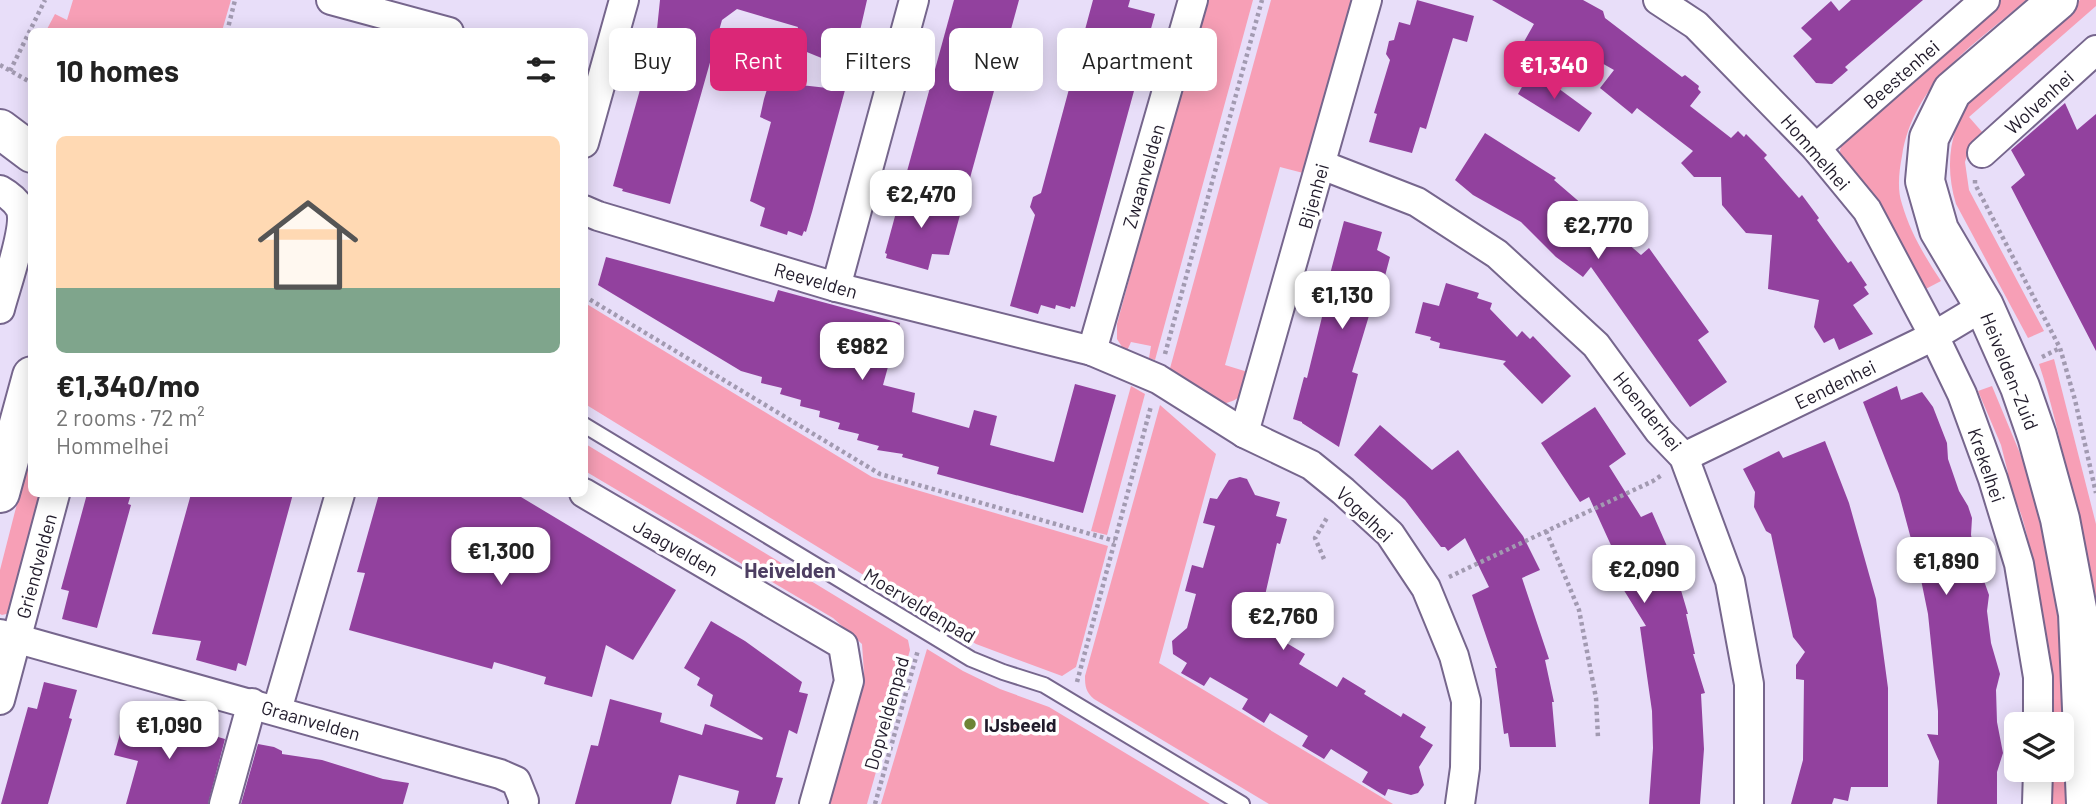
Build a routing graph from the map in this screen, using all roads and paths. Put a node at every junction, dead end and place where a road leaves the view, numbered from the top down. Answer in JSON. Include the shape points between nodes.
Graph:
{"nodes":[{"id":1,"x":45,"y":0,"type":"edge"},
{"id":2,"x":235,"y":0,"type":"edge"},
{"id":3,"x":624,"y":0,"type":"edge"},
{"id":4,"x":914,"y":0,"type":"edge"},
{"id":5,"x":1193,"y":0,"type":"edge"},
{"id":6,"x":1367,"y":0,"type":"edge"},
{"id":7,"x":1658,"y":0,"type":"edge"},
{"id":8,"x":1985,"y":0,"type":"edge"},
{"id":9,"x":2057,"y":0,"type":"edge"},
{"id":10,"x":340,"y":1,"type":"edge"},
{"id":11,"x":31,"y":28,"type":"edge"},
{"id":12,"x":228,"y":28,"type":"edge"},
{"id":13,"x":435,"y":28,"type":"edge"},
{"id":14,"x":28,"y":34,"type":"edge"},
{"id":15,"x":2096,"y":50,"type":"edge"},
{"id":16,"x":0,"y":65,"type":"edge"},
{"id":17,"x":594,"y":70,"type":"edge"},
{"id":18,"x":10,"y":71,"type":"junction"},
{"id":19,"x":28,"y":81,"type":"edge"},
{"id":20,"x":588,"y":114,"type":"edge"},
{"id":21,"x":0,"y":129,"type":"edge"},
{"id":22,"x":1816,"y":148,"type":"junction"},
{"id":23,"x":28,"y":150,"type":"edge"},
{"id":24,"x":1982,"y":153,"type":"joint"},
{"id":25,"x":1322,"y":165,"type":"junction"},
{"id":26,"x":0,"y":190,"type":"edge"},
{"id":27,"x":588,"y":212,"type":"edge"},
{"id":28,"x":836,"y":287,"type":"junction"},
{"id":29,"x":588,"y":298,"type":"edge"},
{"id":30,"x":1984,"y":306,"type":"junction"},
{"id":31,"x":0,"y":309,"type":"edge"},
{"id":32,"x":1934,"y":336,"type":"junction"},
{"id":33,"x":1092,"y":351,"type":"junction"},
{"id":34,"x":28,"y":391,"type":"edge"},
{"id":35,"x":588,"y":427,"type":"edge"},
{"id":36,"x":1244,"y":433,"type":"junction"},
{"id":37,"x":1684,"y":457,"type":"junction"},
{"id":38,"x":2096,"y":463,"type":"edge"},
{"id":39,"x":2089,"y":464,"type":"junction"},
{"id":40,"x":1343,"y":491,"type":"junction"},
{"id":41,"x":0,"y":493,"type":"edge"},
{"id":42,"x":2096,"y":494,"type":"edge"},
{"id":43,"x":588,"y":495,"type":"edge"},
{"id":44,"x":54,"y":497,"type":"edge"},
{"id":45,"x":339,"y":497,"type":"edge"},
{"id":46,"x":1546,"y":531,"type":"junction"},
{"id":47,"x":1115,"y":541,"type":"dead end"},
{"id":48,"x":1324,"y":559,"type":"dead end"},
{"id":49,"x":1426,"y":588,"type":"junction"},
{"id":50,"x":1321,"y":601,"type":"dead end"},
{"id":51,"x":1279,"y":622,"type":"dead end"},
{"id":52,"x":924,"y":629,"type":"junction"},
{"id":53,"x":9,"y":637,"type":"edge"},
{"id":54,"x":0,"y":700,"type":"edge"},
{"id":55,"x":264,"y":707,"type":"junction"},
{"id":56,"x":2038,"y":712,"type":"edge"},
{"id":57,"x":1598,"y":738,"type":"dead end"},
{"id":58,"x":2038,"y":782,"type":"edge"},
{"id":59,"x":2088,"y":803,"type":"edge"},
{"id":60,"x":223,"y":804,"type":"edge"},
{"id":61,"x":523,"y":804,"type":"edge"},
{"id":62,"x":814,"y":804,"type":"edge"},
{"id":63,"x":875,"y":804,"type":"edge"},
{"id":64,"x":1242,"y":804,"type":"edge"},
{"id":65,"x":1460,"y":804,"type":"edge"},
{"id":66,"x":1749,"y":804,"type":"edge"},
{"id":67,"x":2037,"y":804,"type":"edge"}],
"edges":[{"from":1,"to":11,"type":"path"},
{"from":2,"to":12,"type":"path"},
{"from":3,"to":17,"type":"street"},
{"from":4,"to":28,"type":"street"},
{"from":5,"to":33,"type":"street","name":"Zwaanvelden"},
{"from":6,"to":25,"type":"street","name":"Bijenhei"},
{"from":7,"to":22,"type":"street","name":"Hommelhei","via":[[1696,24]]},
{"from":8,"to":22,"type":"street","name":"Beestenhei"},
{"from":9,"to":30,"type":"street","name":"Heivelden-Zuid","via":[[1952,91],[1929,138],[1925,181],[1939,230]]},
{"from":10,"to":13,"type":"street"},
{"from":14,"to":18,"type":"path"},
{"from":15,"to":24,"type":"street","name":"Wolvenhei"},
{"from":16,"to":18,"type":"path"},
{"from":17,"to":20,"type":"street"},
{"from":18,"to":19,"type":"path"},
{"from":21,"to":23,"type":"street"},
{"from":22,"to":32,"type":"street","name":"Hommelhei","via":[[1867,210]]},
{"from":24,"to":39,"type":"path","via":[[1974,162],[1975,184],[2060,348]]},
{"from":25,"to":36,"type":"street","name":"Bijenhei"},
{"from":25,"to":37,"type":"street","name":"Hoenderhei","via":[[1417,202],[1497,254],[1595,345]]},
{"from":26,"to":31,"type":"street","via":[[20,208],[23,223]]},
{"from":27,"to":28,"type":"street","name":"Reevelden"},
{"from":28,"to":33,"type":"street","name":"Reevelden"},
{"from":29,"to":47,"type":"path","via":[[880,474]]},
{"from":30,"to":32,"type":"street","name":"Eendenhei"},
{"from":30,"to":59,"type":"street","name":"Heivelden-Zuid","via":[[2020,387],[2060,519],[2078,614]]},
{"from":32,"to":37,"type":"street","name":"Eendenhei"},
{"from":32,"to":56,"type":"street","name":"Krekelhei","via":[[1962,394],[2020,564],[2038,677]]},
{"from":33,"to":36,"type":"street","name":"Vogelhei","via":[[1158,379]]},
{"from":34,"to":41,"type":"street"},
{"from":35,"to":52,"type":"lane","name":"Moerveldenpad"},
{"from":36,"to":40,"type":"street","name":"Vogelhei","via":[[1311,465]]},
{"from":37,"to":46,"type":"path","via":[[1653,481]]},
{"from":37,"to":66,"type":"street","name":"Hoenderhei","via":[[1733,594],[1749,684]]},
{"from":38,"to":39,"type":"path"},
{"from":39,"to":42,"type":"path"},
{"from":40,"to":48,"type":"path","via":[[1315,538]]},
{"from":40,"to":49,"type":"street","name":"Vogelhei","via":[[1390,534]]},
{"from":43,"to":62,"type":"street","name":"Jaagvelden","via":[[843,645],[849,681]]},
{"from":44,"to":53,"type":"street","name":"Griendvelden"},
{"from":45,"to":55,"type":"street"},
{"from":46,"to":49,"type":"path"},
{"from":46,"to":57,"type":"path","via":[[1579,610],[1596,698]]},
{"from":49,"to":65,"type":"street","name":"Vogelhei","via":[[1454,656],[1466,701]]},
{"from":50,"to":51,"type":"path"},
{"from":52,"to":63,"type":"path","name":"Dopveldenpad"},
{"from":52,"to":64,"type":"lane","name":"Moerveldenpad","via":[[971,659],[1044,685]]},
{"from":53,"to":54,"type":"street","name":"Griendvelden"},
{"from":53,"to":55,"type":"street","name":"Graanvelden"},
{"from":55,"to":60,"type":"street"},
{"from":55,"to":61,"type":"street","name":"Graanvelden","via":[[500,774],[516,781]]},
{"from":58,"to":67,"type":"street"}]}
